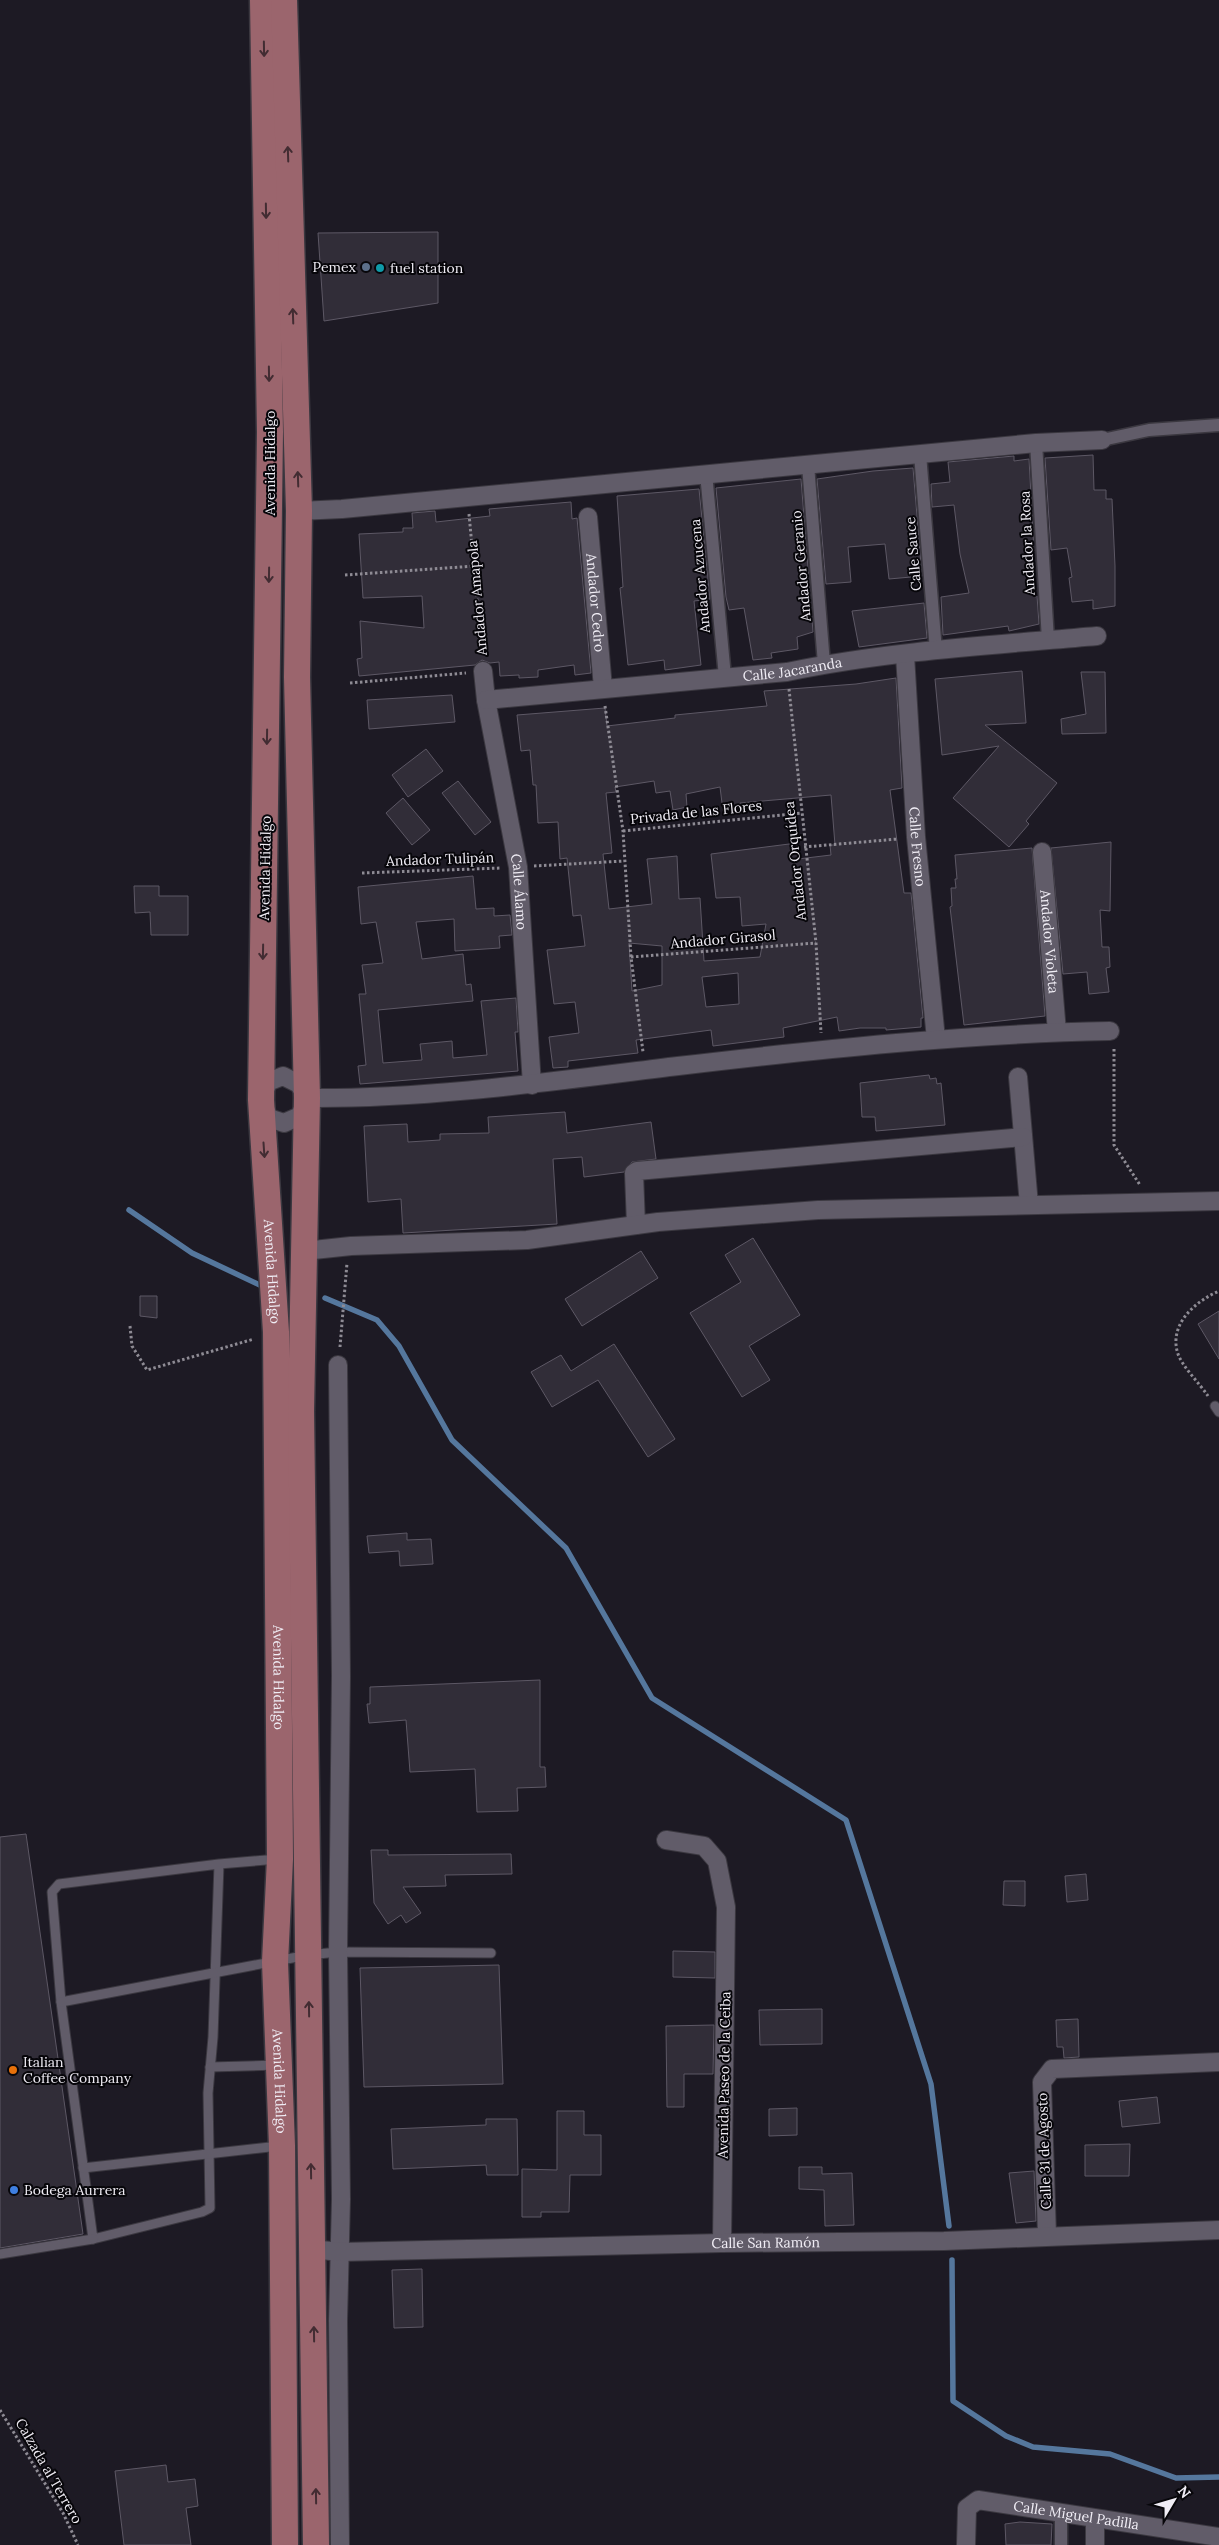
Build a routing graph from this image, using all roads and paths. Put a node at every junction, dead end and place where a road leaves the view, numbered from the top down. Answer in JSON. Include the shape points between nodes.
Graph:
{"nodes":[{"id":1,"x":263,"y":0,"type":"edge"},
{"id":2,"x":284,"y":0,"type":"edge"},
{"id":3,"x":1219,"y":425,"type":"edge"},
{"id":4,"x":1102,"y":440,"type":"joint"},
{"id":5,"x":1036,"y":443,"type":"junction"},
{"id":6,"x":920,"y":454,"type":"junction"},
{"id":7,"x":808,"y":465,"type":"junction"},
{"id":8,"x":706,"y":473,"type":"junction"},
{"id":9,"x":467,"y":496,"type":"junction"},
{"id":10,"x":298,"y":511,"type":"junction"},
{"id":11,"x":588,"y":517,"type":"dead end"},
{"id":12,"x":475,"y":566,"type":"junction"},
{"id":13,"x":345,"y":575,"type":"dead end"},
{"id":14,"x":1097,"y":636,"type":"dead end"},
{"id":15,"x":1048,"y":640,"type":"junction"},
{"id":16,"x":936,"y":651,"type":"junction"},
{"id":17,"x":905,"y":654,"type":"junction"},
{"id":18,"x":824,"y":664,"type":"junction"},
{"id":19,"x":483,"y":671,"type":"junction"},
{"id":20,"x":787,"y":672,"type":"junction"},
{"id":21,"x":725,"y":677,"type":"junction"},
{"id":22,"x":350,"y":683,"type":"dead end"},
{"id":23,"x":602,"y":688,"type":"junction"},
{"id":24,"x":486,"y":700,"type":"junction"},
{"id":25,"x":801,"y":813,"type":"junction"},
{"id":26,"x":623,"y":831,"type":"junction"},
{"id":27,"x":916,"y":837,"type":"junction"},
{"id":28,"x":804,"y":847,"type":"junction"},
{"id":29,"x":1042,"y":852,"type":"dead end"},
{"id":30,"x":624,"y":861,"type":"junction"},
{"id":31,"x":518,"y":867,"type":"junction"},
{"id":32,"x":362,"y":873,"type":"dead end"},
{"id":33,"x":816,"y":943,"type":"junction"},
{"id":34,"x":631,"y":958,"type":"junction"},
{"id":35,"x":1110,"y":1031,"type":"joint"},
{"id":36,"x":1057,"y":1032,"type":"junction"},
{"id":37,"x":936,"y":1039,"type":"junction"},
{"id":38,"x":822,"y":1049,"type":"junction"},
{"id":39,"x":645,"y":1070,"type":"junction"},
{"id":40,"x":1018,"y":1077,"type":"dead end"},
{"id":41,"x":532,"y":1085,"type":"junction"},
{"id":42,"x":307,"y":1098,"type":"junction"},
{"id":43,"x":261,"y":1100,"type":"junction"},
{"id":44,"x":1023,"y":1137,"type":"junction"},
{"id":45,"x":1219,"y":1201,"type":"edge"},
{"id":46,"x":1153,"y":1204,"type":"junction"},
{"id":47,"x":1029,"y":1205,"type":"junction"},
{"id":48,"x":636,"y":1225,"type":"junction"},
{"id":49,"x":351,"y":1246,"type":"junction"},
{"id":50,"x":304,"y":1251,"type":"junction"},
{"id":51,"x":1219,"y":1290,"type":"edge"},
{"id":52,"x":130,"y":1326,"type":"dead end"},
{"id":53,"x":276,"y":1332,"type":"junction"},
{"id":54,"x":341,"y":1337,"type":"dead end"},
{"id":55,"x":338,"y":1365,"type":"dead end"},
{"id":56,"x":1217,"y":1409,"type":"edge"},
{"id":57,"x":666,"y":1840,"type":"dead end"},
{"id":58,"x":280,"y":1859,"type":"junction"},
{"id":59,"x":219,"y":1864,"type":"junction"},
{"id":60,"x":338,"y":1952,"type":"junction"},
{"id":61,"x":491,"y":1953,"type":"dead end"},
{"id":62,"x":308,"y":1955,"type":"junction"},
{"id":63,"x":275,"y":1962,"type":"junction"},
{"id":64,"x":216,"y":1974,"type":"junction"},
{"id":65,"x":61,"y":2002,"type":"junction"},
{"id":66,"x":1219,"y":2062,"type":"edge"},
{"id":67,"x":279,"y":2065,"type":"junction"},
{"id":68,"x":210,"y":2067,"type":"junction"},
{"id":69,"x":282,"y":2146,"type":"junction"},
{"id":70,"x":210,"y":2154,"type":"junction"},
{"id":71,"x":83,"y":2168,"type":"junction"},
{"id":72,"x":1219,"y":2230,"type":"edge"},
{"id":73,"x":1047,"y":2235,"type":"junction"},
{"id":74,"x":93,"y":2239,"type":"junction"},
{"id":75,"x":722,"y":2243,"type":"junction"},
{"id":76,"x":312,"y":2249,"type":"junction"},
{"id":77,"x":340,"y":2252,"type":"junction"},
{"id":78,"x":0,"y":2254,"type":"edge"},
{"id":79,"x":0,"y":2410,"type":"edge"},
{"id":80,"x":1061,"y":2511,"type":"junction"},
{"id":81,"x":1095,"y":2519,"type":"junction"},
{"id":82,"x":1218,"y":2539,"type":"edge"},
{"id":83,"x":78,"y":2545,"type":"edge"},
{"id":84,"x":285,"y":2545,"type":"edge"},
{"id":85,"x":316,"y":2545,"type":"edge"},
{"id":86,"x":340,"y":2545,"type":"edge"},
{"id":87,"x":966,"y":2545,"type":"edge"},
{"id":88,"x":1061,"y":2545,"type":"edge"},
{"id":89,"x":1095,"y":2545,"type":"edge"}],
"edges":[{"from":1,"to":43,"type":"main road","name":"Avenida Hidalgo","one_way":true,"via":[[270,432]]},
{"from":10,"to":2,"type":"main road","name":"Avenida Hidalgo","one_way":true},
{"from":3,"to":4,"type":"street","via":[[1149,430]]},
{"from":4,"to":5,"type":"street"},
{"from":5,"to":6,"type":"street"},
{"from":5,"to":15,"type":"street","name":"Andador la Rosa"},
{"from":6,"to":7,"type":"street"},
{"from":6,"to":16,"type":"street","name":"Calle Sauce"},
{"from":7,"to":8,"type":"street"},
{"from":7,"to":18,"type":"street","name":"Andador Geranio"},
{"from":8,"to":9,"type":"street"},
{"from":8,"to":21,"type":"street","name":"Andador Azucena"},
{"from":9,"to":10,"type":"street"},
{"from":9,"to":12,"type":"path","name":"Andador Amapola"},
{"from":10,"to":42,"type":"main road","name":"Avenida Hidalgo","via":[[297,677]]},
{"from":11,"to":23,"type":"street","name":"Andador Cedro"},
{"from":12,"to":13,"type":"path"},
{"from":12,"to":19,"type":"path","name":"Andador Amapola"},
{"from":14,"to":15,"type":"street","name":"Calle Jacaranda"},
{"from":15,"to":16,"type":"street","name":"Calle Jacaranda"},
{"from":16,"to":17,"type":"street","name":"Calle Jacaranda"},
{"from":17,"to":18,"type":"street","name":"Calle Jacaranda"},
{"from":17,"to":27,"type":"street","name":"Calle Fresno"},
{"from":18,"to":20,"type":"street","name":"Calle Jacaranda"},
{"from":19,"to":22,"type":"path"},
{"from":19,"to":24,"type":"street","name":"Andador Amapola"},
{"from":20,"to":21,"type":"street","name":"Calle Jacaranda"},
{"from":20,"to":25,"type":"path","name":"Andador Orquídea"},
{"from":21,"to":23,"type":"street","name":"Calle Jacaranda"},
{"from":23,"to":24,"type":"street","name":"Calle Jacaranda"},
{"from":23,"to":26,"type":"path"},
{"from":24,"to":31,"type":"street","name":"Calle Álamo"},
{"from":25,"to":26,"type":"path","name":"Privada de las Flores"},
{"from":25,"to":28,"type":"path","name":"Andador Orquídea"},
{"from":26,"to":30,"type":"path"},
{"from":27,"to":28,"type":"path"},
{"from":27,"to":37,"type":"street","name":"Calle Fresno"},
{"from":28,"to":33,"type":"path","name":"Andador Orquídea"},
{"from":29,"to":36,"type":"street","name":"Andador Violeta"},
{"from":30,"to":31,"type":"path","name":"Andador Tulipán"},
{"from":30,"to":34,"type":"path"},
{"from":31,"to":32,"type":"path","name":"Andador Tulipán"},
{"from":31,"to":41,"type":"street","name":"Calle Álamo"},
{"from":33,"to":34,"type":"path","name":"Andador Girasol"},
{"from":33,"to":38,"type":"path","name":"Andador Orquídea"},
{"from":34,"to":39,"type":"path"},
{"from":35,"to":36,"type":"street"},
{"from":35,"to":46,"type":"path","via":[[1114,1039],[1114,1144]]},
{"from":36,"to":37,"type":"street"},
{"from":37,"to":38,"type":"street"},
{"from":38,"to":39,"type":"street"},
{"from":39,"to":41,"type":"street"},
{"from":40,"to":44,"type":"street"},
{"from":41,"to":42,"type":"street"},
{"from":42,"to":43,"type":"street","via":[[299,1084],[283,1076],[268,1082]]},
{"from":42,"to":43,"type":"street","via":[[300,1116],[284,1123],[269,1118]]},
{"from":42,"to":50,"type":"main road","name":"Avenida Hidalgo"},
{"from":43,"to":53,"type":"main road","name":"Avenida Hidalgo","one_way":true},
{"from":44,"to":47,"type":"street"},
{"from":44,"to":48,"type":"street","via":[[637,1171],[634,1174]]},
{"from":45,"to":46,"type":"street"},
{"from":46,"to":47,"type":"street"},
{"from":47,"to":48,"type":"street","via":[[818,1210]]},
{"from":48,"to":49,"type":"street","via":[[527,1240]]},
{"from":49,"to":50,"type":"street"},
{"from":49,"to":54,"type":"path","via":[[343,1291]]},
{"from":50,"to":62,"type":"main road","name":"Avenida Hidalgo","via":[[301,1411]]},
{"from":51,"to":56,"type":"path","via":[[1191,1307],[1182,1320],[1177,1338],[1178,1354]]},
{"from":52,"to":53,"type":"path","via":[[132,1346],[147,1370]]},
{"from":53,"to":58,"type":"main road","name":"Avenida Hidalgo"},
{"from":55,"to":60,"type":"street","via":[[341,1676]]},
{"from":57,"to":75,"type":"street","name":"Avenida Paseo de la Ceiba","via":[[704,1846],[717,1861],[726,1907]]},
{"from":58,"to":59,"type":"lane"},
{"from":58,"to":63,"type":"main road","name":"Avenida Hidalgo"},
{"from":59,"to":64,"type":"lane"},
{"from":59,"to":65,"type":"lane","via":[[59,1884],[52,1892]]},
{"from":60,"to":61,"type":"lane"},
{"from":60,"to":62,"type":"lane"},
{"from":60,"to":77,"type":"street"},
{"from":62,"to":63,"type":"lane"},
{"from":76,"to":62,"type":"main road","name":"Avenida Hidalgo","one_way":true},
{"from":63,"to":64,"type":"lane"},
{"from":63,"to":67,"type":"main road","name":"Avenida Hidalgo"},
{"from":64,"to":65,"type":"lane"},
{"from":64,"to":68,"type":"lane"},
{"from":65,"to":71,"type":"lane"},
{"from":66,"to":73,"type":"street","name":"Calle 31 de Agosto","via":[[1052,2069],[1042,2082]]},
{"from":67,"to":68,"type":"lane"},
{"from":67,"to":69,"type":"main road","name":"Avenida Hidalgo"},
{"from":68,"to":70,"type":"lane"},
{"from":69,"to":70,"type":"lane"},
{"from":69,"to":84,"type":"main road","name":"Avenida Hidalgo"},
{"from":70,"to":71,"type":"lane"},
{"from":70,"to":74,"type":"lane","via":[[210,2208]]},
{"from":71,"to":74,"type":"lane"},
{"from":72,"to":73,"type":"street","name":"Calle San Ramón"},
{"from":73,"to":75,"type":"street","name":"Calle San Ramón","via":[[944,2241]]},
{"from":74,"to":78,"type":"lane"},
{"from":75,"to":77,"type":"street","name":"Calle San Ramón"},
{"from":76,"to":77,"type":"street","name":"Calle San Ramón"},
{"from":85,"to":76,"type":"main road","name":"Avenida Hidalgo","one_way":true},
{"from":77,"to":86,"type":"street"},
{"from":79,"to":83,"type":"path","name":"Calzada al Terrero","via":[[63,2513]]},
{"from":80,"to":81,"type":"street","name":"Calle Miguel Padilla"},
{"from":80,"to":87,"type":"street","name":"Calle Miguel Padilla","via":[[978,2500],[967,2508]]},
{"from":80,"to":88,"type":"street"},
{"from":81,"to":82,"type":"street","name":"Calle Miguel Padilla"},
{"from":81,"to":89,"type":"street"}]}
